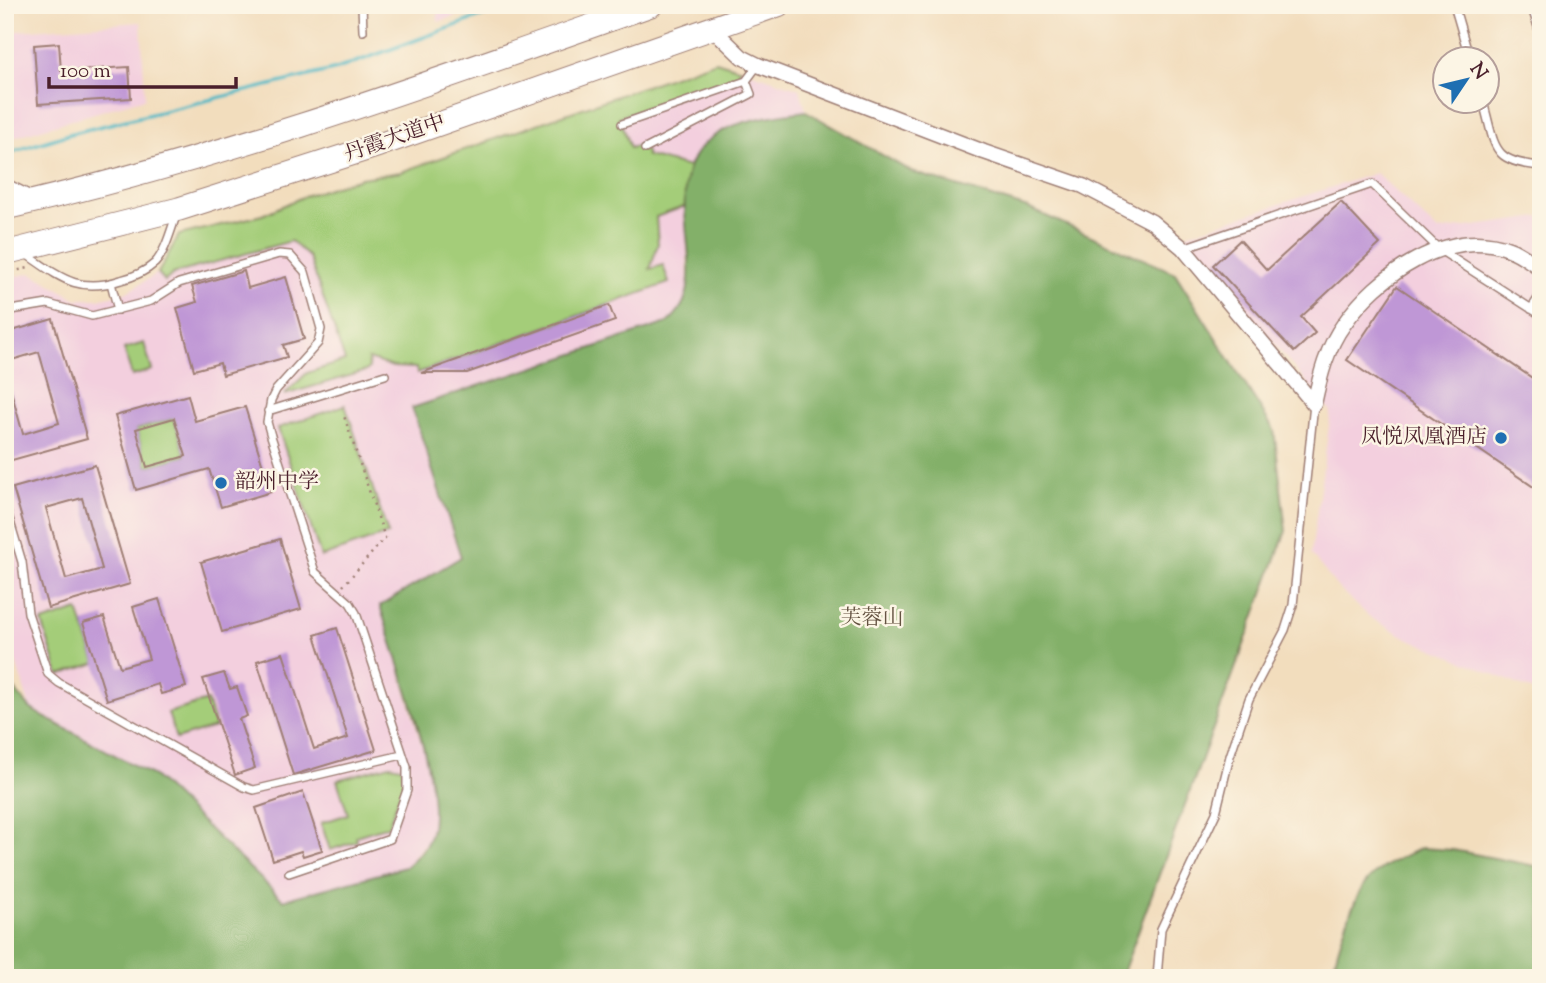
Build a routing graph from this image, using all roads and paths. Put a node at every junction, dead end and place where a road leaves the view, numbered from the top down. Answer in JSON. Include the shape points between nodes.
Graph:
{"nodes":[{"id":1,"x":362,"y":5,"type":"edge"},
{"id":2,"x":651,"y":5,"type":"edge"},
{"id":3,"x":778,"y":5,"type":"edge"},
{"id":4,"x":1454,"y":5,"type":"edge"},
{"id":5,"x":1531,"y":5,"type":"edge"},
{"id":6,"x":713,"y":29,"type":"junction"},
{"id":7,"x":363,"y":30,"type":"dead end"},
{"id":8,"x":1541,"y":36,"type":"edge"},
{"id":9,"x":1466,"y":46,"type":"edge"},
{"id":10,"x":758,"y":65,"type":"junction"},
{"id":11,"x":746,"y":81,"type":"junction"},
{"id":12,"x":1488,"y":116,"type":"edge"},
{"id":13,"x":622,"y":124,"type":"dead end"},
{"id":14,"x":645,"y":149,"type":"dead end"},
{"id":15,"x":1541,"y":166,"type":"edge"},
{"id":16,"x":5,"y":186,"type":"edge"},
{"id":17,"x":35,"y":201,"type":"junction"},
{"id":18,"x":5,"y":208,"type":"edge"},
{"id":19,"x":179,"y":209,"type":"junction"},
{"id":20,"x":1183,"y":248,"type":"junction"},
{"id":21,"x":1440,"y":250,"type":"junction"},
{"id":22,"x":13,"y":251,"type":"edge"},
{"id":23,"x":42,"y":265,"type":"junction"},
{"id":24,"x":1541,"y":268,"type":"edge"},
{"id":25,"x":5,"y":273,"type":"edge"},
{"id":26,"x":111,"y":283,"type":"junction"},
{"id":27,"x":1541,"y":294,"type":"edge"},
{"id":28,"x":1531,"y":309,"type":"junction"},
{"id":29,"x":118,"y":310,"type":"junction"},
{"id":30,"x":5,"y":312,"type":"edge"},
{"id":31,"x":1541,"y":316,"type":"edge"},
{"id":32,"x":385,"y":375,"type":"dead end"},
{"id":33,"x":1314,"y":404,"type":"junction"},
{"id":34,"x":268,"y":411,"type":"junction"},
{"id":35,"x":344,"y":416,"type":"dead end"},
{"id":36,"x":5,"y":505,"type":"edge"},
{"id":37,"x":337,"y":592,"type":"junction"},
{"id":38,"x":402,"y":755,"type":"junction"},
{"id":39,"x":289,"y":873,"type":"dead end"},
{"id":40,"x":1157,"y":978,"type":"edge"}],
"edges":[{"from":1,"to":7,"type":"lane"},
{"from":2,"to":17,"type":"main road","name":"丹霞大道中","via":[[343,112]]},
{"from":3,"to":6,"type":"main road","name":"丹霞大道中"},
{"from":4,"to":9,"type":"lane"},
{"from":5,"to":8,"type":"lane"},
{"from":6,"to":10,"type":"street","via":[[742,57]]},
{"from":6,"to":19,"type":"main road","name":"丹霞大道中"},
{"from":10,"to":11,"type":"lane"},
{"from":10,"to":20,"type":"street","via":[[1083,186],[1152,222]]},
{"from":11,"to":13,"type":"lane"},
{"from":11,"to":14,"type":"lane","via":[[751,94]]},
{"from":12,"to":15,"type":"lane","via":[[1502,157]]},
{"from":16,"to":17,"type":"street"},
{"from":17,"to":18,"type":"main road","name":"丹霞大道中"},
{"from":19,"to":22,"type":"main road","name":"丹霞大道中"},
{"from":19,"to":26,"type":"lane","via":[[155,262],[138,275]]},
{"from":20,"to":21,"type":"lane","via":[[1372,184]]},
{"from":20,"to":33,"type":"street"},
{"from":21,"to":24,"type":"street","via":[[1469,244],[1498,246]]},
{"from":21,"to":28,"type":"lane"},
{"from":21,"to":33,"type":"street","via":[[1398,271],[1370,292],[1343,325],[1319,377]]},
{"from":22,"to":23,"type":"lane"},
{"from":23,"to":25,"type":"path"},
{"from":23,"to":26,"type":"lane","via":[[87,288]]},
{"from":26,"to":29,"type":"lane"},
{"from":27,"to":28,"type":"lane"},
{"from":28,"to":31,"type":"lane"},
{"from":29,"to":30,"type":"lane","via":[[81,315],[38,304]]},
{"from":29,"to":34,"type":"lane","via":[[151,301],[178,283],[279,254],[290,255],[305,272],[321,329],[313,349],[276,390]]},
{"from":32,"to":34,"type":"lane"},
{"from":33,"to":40,"type":"lane","via":[[1293,605],[1249,699],[1216,813],[1161,929]]},
{"from":34,"to":37,"type":"lane","via":[[271,436],[313,568]]},
{"from":35,"to":37,"type":"path","via":[[385,538]]},
{"from":36,"to":38,"type":"lane","via":[[22,562],[28,613],[53,680],[254,790]]},
{"from":37,"to":38,"type":"lane","via":[[356,613]]},
{"from":38,"to":39,"type":"lane","via":[[407,790],[390,839]]}]}
